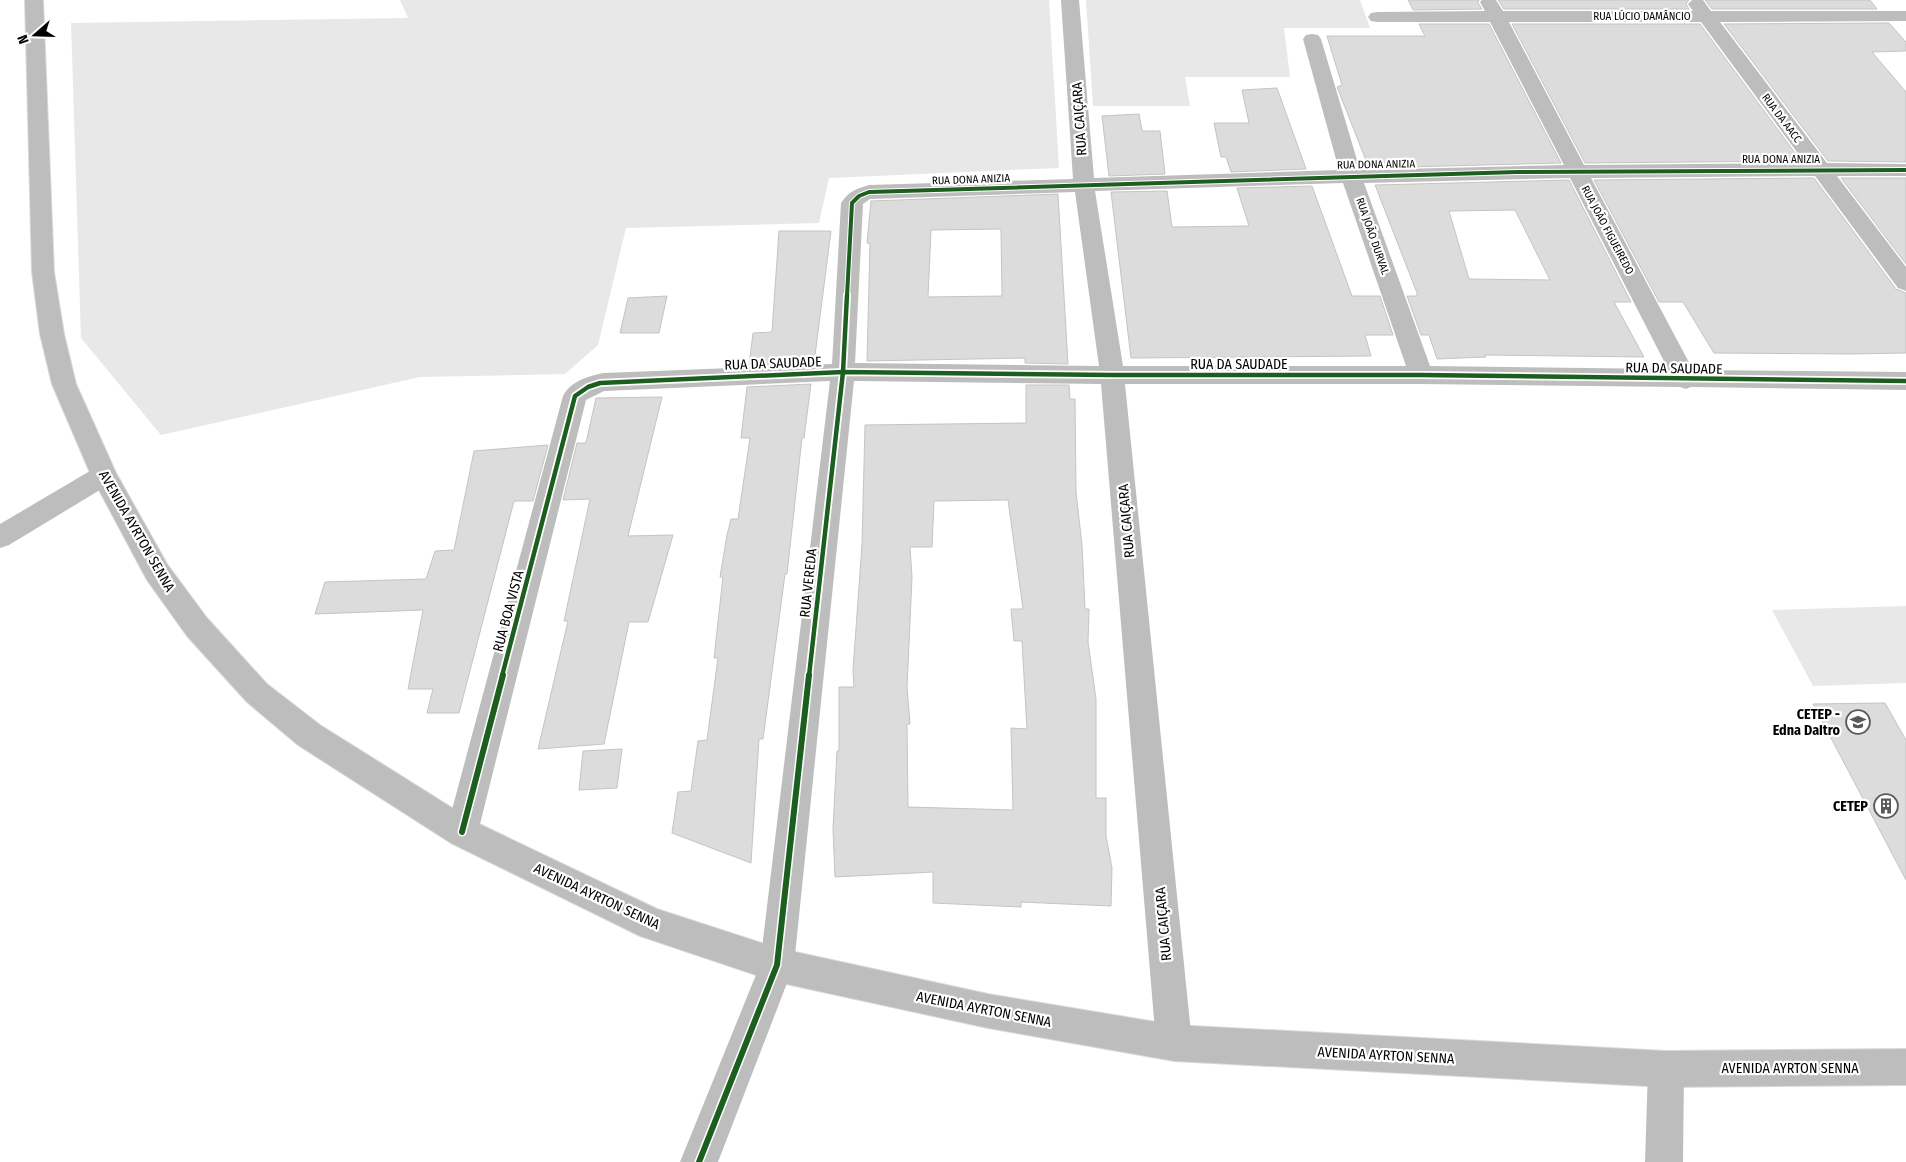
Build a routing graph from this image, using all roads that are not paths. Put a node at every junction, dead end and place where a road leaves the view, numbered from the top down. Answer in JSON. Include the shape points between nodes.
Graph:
{"nodes":[{"id":1,"x":34,"y":0,"type":"edge"},
{"id":2,"x":1070,"y":0,"type":"edge"},
{"id":3,"x":1893,"y":0,"type":"edge"},
{"id":4,"x":1492,"y":8,"type":"edge"},
{"id":5,"x":1700,"y":8,"type":"edge"},
{"id":6,"x":1906,"y":15,"type":"edge"},
{"id":7,"x":1377,"y":17,"type":"dead end"},
{"id":8,"x":1312,"y":39,"type":"dead end"},
{"id":9,"x":1821,"y":169,"type":"junction"},
{"id":10,"x":1577,"y":170,"type":"junction"},
{"id":11,"x":1906,"y":170,"type":"edge"},
{"id":12,"x":1351,"y":175,"type":"junction"},
{"id":13,"x":1084,"y":185,"type":"junction"},
{"id":14,"x":852,"y":203,"type":"joint"},
{"id":15,"x":1906,"y":284,"type":"edge"},
{"id":16,"x":843,"y":372,"type":"junction"},
{"id":17,"x":1112,"y":375,"type":"junction"},
{"id":18,"x":1421,"y":375,"type":"junction"},
{"id":19,"x":1686,"y":380,"type":"junction"},
{"id":20,"x":1906,"y":381,"type":"edge"},
{"id":21,"x":575,"y":396,"type":"joint"},
{"id":22,"x":104,"y":475,"type":"junction"},
{"id":23,"x":0,"y":537,"type":"edge"},
{"id":24,"x":462,"y":832,"type":"junction"},
{"id":25,"x":777,"y":965,"type":"junction"},
{"id":26,"x":1174,"y":1043,"type":"junction"},
{"id":27,"x":1906,"y":1067,"type":"edge"},
{"id":28,"x":1666,"y":1069,"type":"junction"},
{"id":29,"x":699,"y":1162,"type":"edge"},
{"id":30,"x":1664,"y":1162,"type":"edge"}],
"edges":[{"from":1,"to":22,"type":"street","name":"AVENIDA AYRTON SENNA","via":[[43,272],[52,334],[64,384]]},
{"from":2,"to":13,"type":"street","name":"RUA CAIÇARA"},
{"from":3,"to":6,"type":"street"},
{"from":4,"to":5,"type":"street","name":"RUA LÚCIO DAMÂNCIO"},
{"from":4,"to":7,"type":"street","name":"RUA LÚCIO DAMÂNCIO"},
{"from":4,"to":10,"type":"street","name":"RUA JOÃO FIGUEIREDO"},
{"from":5,"to":6,"type":"street","name":"RUA LÚCIO DAMÂNCIO"},
{"from":5,"to":9,"type":"street","name":"RUA DA AACC"},
{"from":8,"to":12,"type":"street","name":"RUA JOÃO DURVAL"},
{"from":9,"to":10,"type":"street","name":"RUA DONA ANIZIA"},
{"from":9,"to":11,"type":"street","name":"RUA DONA ANIZIA"},
{"from":9,"to":15,"type":"street","name":"RUA DA AACC"},
{"from":10,"to":12,"type":"street","name":"RUA DONA ANIZIA"},
{"from":10,"to":19,"type":"street","name":"RUA JOÃO FIGUEIREDO"},
{"from":12,"to":13,"type":"street","name":"RUA DONA ANIZIA"},
{"from":12,"to":18,"type":"street","name":"RUA JOÃO DURVAL"},
{"from":13,"to":14,"type":"street","name":"RUA DONA ANIZIA","via":[[869,192],[860,194]]},
{"from":13,"to":17,"type":"street","name":"RUA CAIÇARA"},
{"from":14,"to":16,"type":"street","name":"RUA VEREDA"},
{"from":16,"to":17,"type":"street","name":"RUA DA SAUDADE"},
{"from":16,"to":21,"type":"street","name":"RUA DA SAUDADE","via":[[604,382],[582,389]]},
{"from":16,"to":25,"type":"street","name":"RUA VEREDA"},
{"from":17,"to":18,"type":"street","name":"RUA DA SAUDADE"},
{"from":17,"to":26,"type":"street","name":"RUA CAIÇARA"},
{"from":18,"to":19,"type":"street","name":"RUA DA SAUDADE"},
{"from":19,"to":20,"type":"street","name":"RUA DA SAUDADE"},
{"from":21,"to":24,"type":"street","name":"RUA BOA VISTA"},
{"from":22,"to":23,"type":"street"},
{"from":22,"to":24,"type":"street","name":"AVENIDA AYRTON SENNA","via":[[157,572],[196,627],[257,693],[309,734]]},
{"from":24,"to":25,"type":"street","name":"AVENIDA AYRTON SENNA","via":[[652,924]]},
{"from":25,"to":26,"type":"street","name":"AVENIDA AYRTON SENNA","via":[[988,1011]]},
{"from":25,"to":29,"type":"street","name":"RUA VEREDA"},
{"from":26,"to":28,"type":"street","name":"AVENIDA AYRTON SENNA"},
{"from":27,"to":28,"type":"street","name":"AVENIDA AYRTON SENNA"},
{"from":28,"to":30,"type":"street"}]}
